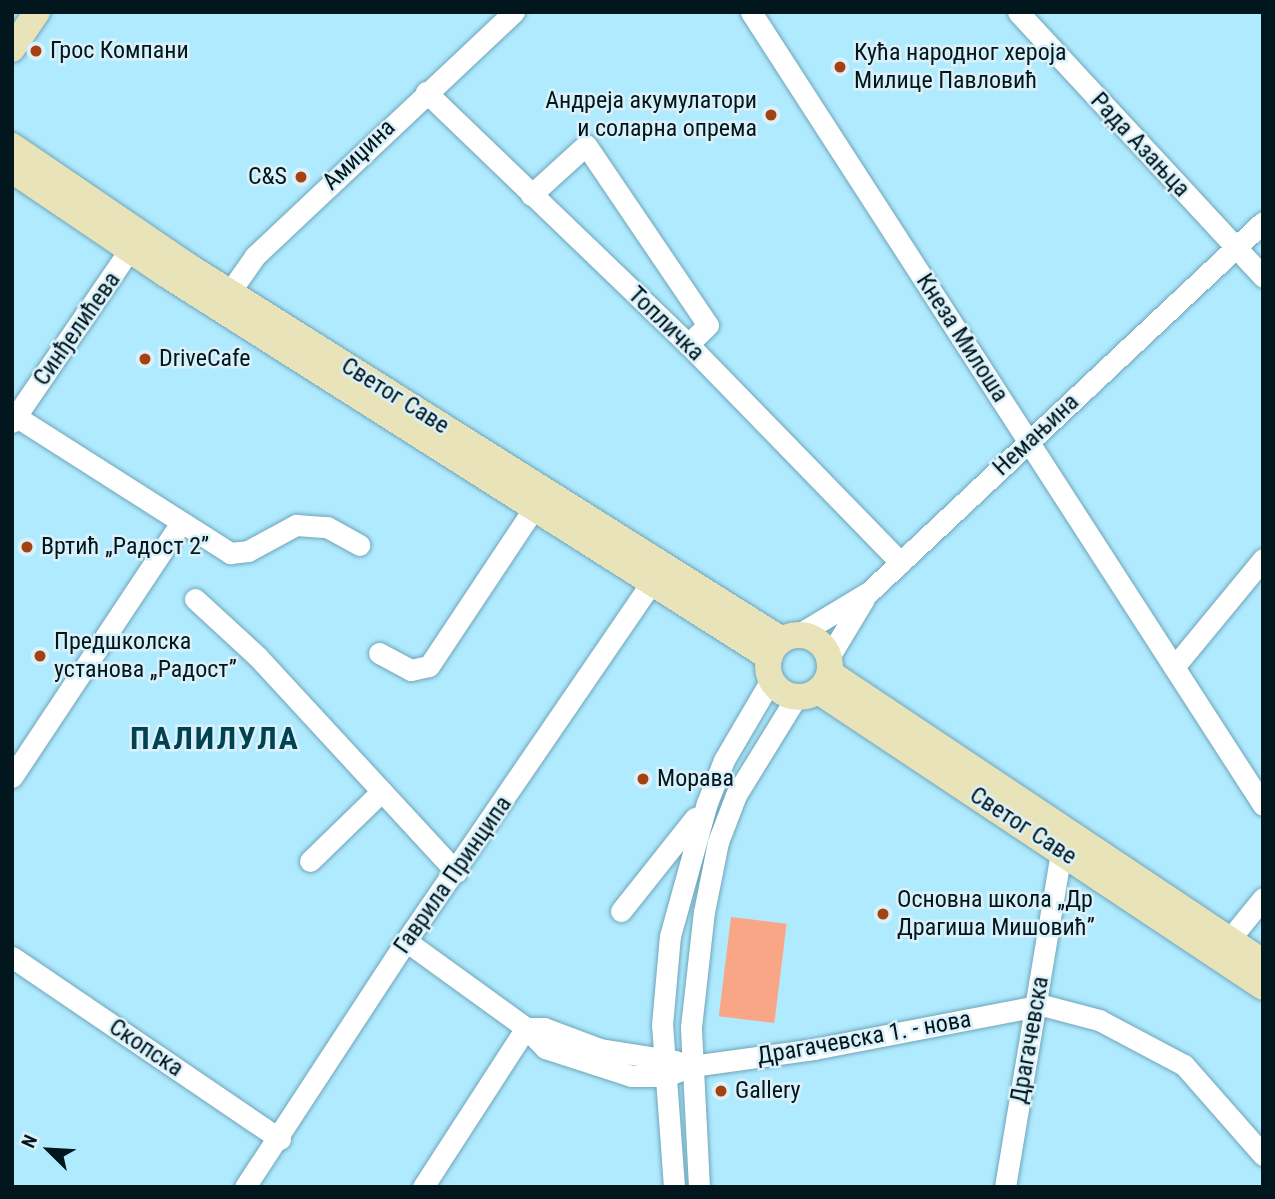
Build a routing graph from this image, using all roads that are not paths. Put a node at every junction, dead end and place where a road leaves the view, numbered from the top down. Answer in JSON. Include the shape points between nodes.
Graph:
{"nodes":[{"id":1,"x":37,"y":12,"type":"edge"},
{"id":2,"x":751,"y":12,"type":"edge"},
{"id":3,"x":1018,"y":12,"type":"edge"},
{"id":4,"x":509,"y":13,"type":"edge"},
{"id":5,"x":12,"y":49,"type":"edge"},
{"id":6,"x":426,"y":92,"type":"junction"},
{"id":7,"x":12,"y":146,"type":"edge"},
{"id":8,"x":12,"y":170,"type":"edge"},
{"id":9,"x":531,"y":195,"type":"junction"},
{"id":10,"x":1263,"y":222,"type":"edge"},
{"id":11,"x":135,"y":243,"type":"junction"},
{"id":12,"x":1235,"y":247,"type":"junction"},
{"id":13,"x":1263,"y":276,"type":"edge"},
{"id":14,"x":224,"y":299,"type":"junction"},
{"id":15,"x":688,"y":344,"type":"junction"},
{"id":16,"x":13,"y":418,"type":"edge"},
{"id":17,"x":1030,"y":440,"type":"junction"},
{"id":18,"x":534,"y":508,"type":"junction"},
{"id":19,"x":180,"y":524,"type":"junction"},
{"id":20,"x":359,"y":545,"type":"dead end"},
{"id":21,"x":1263,"y":559,"type":"edge"},
{"id":22,"x":901,"y":563,"type":"junction"},
{"id":23,"x":657,"y":574,"type":"junction"},
{"id":24,"x":869,"y":592,"type":"junction"},
{"id":25,"x":195,"y":599,"type":"dead end"},
{"id":26,"x":379,"y":653,"type":"dead end"},
{"id":27,"x":780,"y":653,"type":"junction"},
{"id":28,"x":1174,"y":667,"type":"junction"},
{"id":29,"x":818,"y":679,"type":"junction"},
{"id":30,"x":12,"y":777,"type":"edge"},
{"id":31,"x":382,"y":792,"type":"junction"},
{"id":32,"x":707,"y":803,"type":"junction"},
{"id":33,"x":1263,"y":805,"type":"edge"},
{"id":34,"x":1061,"y":851,"type":"junction"},
{"id":35,"x":310,"y":861,"type":"dead end"},
{"id":36,"x":456,"y":872,"type":"junction"},
{"id":37,"x":1263,"y":898,"type":"edge"},
{"id":38,"x":621,"y":911,"type":"dead end"},
{"id":39,"x":406,"y":941,"type":"junction"},
{"id":40,"x":1223,"y":947,"type":"junction"},
{"id":41,"x":12,"y":957,"type":"edge"},
{"id":42,"x":1263,"y":962,"type":"edge"},
{"id":43,"x":1263,"y":987,"type":"edge"},
{"id":44,"x":1036,"y":1005,"type":"junction"},
{"id":45,"x":526,"y":1027,"type":"junction"},
{"id":46,"x":692,"y":1066,"type":"junction"},
{"id":47,"x":665,"y":1067,"type":"junction"},
{"id":48,"x":280,"y":1139,"type":"junction"},
{"id":49,"x":1263,"y":1155,"type":"edge"},
{"id":50,"x":245,"y":1187,"type":"edge"},
{"id":51,"x":422,"y":1187,"type":"edge"},
{"id":52,"x":674,"y":1187,"type":"edge"},
{"id":53,"x":699,"y":1187,"type":"edge"},
{"id":54,"x":1004,"y":1187,"type":"edge"}],
"edges":[{"from":1,"to":5,"type":"main road"},
{"from":2,"to":17,"type":"street","name":"Кнеза Милоша"},
{"from":3,"to":12,"type":"street","name":"Рада Азањца"},
{"from":4,"to":6,"type":"street","name":"Амиџина"},
{"from":6,"to":9,"type":"street","name":"Топличка"},
{"from":6,"to":14,"type":"street","name":"Амиџина","via":[[255,256]]},
{"from":7,"to":11,"type":"main road","name":"Светог Саве"},
{"from":8,"to":11,"type":"main road","name":"Светог Саве"},
{"from":9,"to":15,"type":"street","name":"Топличка"},
{"from":9,"to":15,"type":"street","via":[[586,145],[708,325]]},
{"from":10,"to":12,"type":"street","name":"Немањина"},
{"from":11,"to":14,"type":"main road","name":"Светог Саве"},
{"from":11,"to":16,"type":"street","name":"Синђелићева"},
{"from":12,"to":13,"type":"street","name":"Рада Азањца"},
{"from":12,"to":17,"type":"street","name":"Немањина"},
{"from":14,"to":18,"type":"main road","name":"Светог Саве"},
{"from":14,"to":23,"type":"main road","name":"Светог Саве"},
{"from":15,"to":22,"type":"street","name":"Топличка"},
{"from":16,"to":19,"type":"street"},
{"from":17,"to":22,"type":"street","name":"Немањина"},
{"from":17,"to":28,"type":"street","name":"Кнеза Милоша"},
{"from":18,"to":23,"type":"main road","name":"Светог Саве"},
{"from":18,"to":26,"type":"street","via":[[429,666],[411,670]]},
{"from":19,"to":20,"type":"street","via":[[238,554],[296,525],[327,527]]},
{"from":19,"to":30,"type":"street"},
{"from":21,"to":28,"type":"street"},
{"from":22,"to":24,"type":"street","name":"Немањина"},
{"from":23,"to":27,"type":"main road","name":"Светог Саве"},
{"from":23,"to":36,"type":"street","name":"Гаврила Принципа"},
{"from":24,"to":27,"type":"street","name":"Немањина"},
{"from":24,"to":29,"type":"street"},
{"from":25,"to":31,"type":"street","via":[[257,656]]},
{"from":27,"to":29,"type":"main road","via":[[781,691]]},
{"from":27,"to":29,"type":"main road","via":[[818,640]]},
{"from":27,"to":32,"type":"street","via":[[724,760]]},
{"from":28,"to":33,"type":"street","name":"Кнеза Милоша"},
{"from":29,"to":34,"type":"main road","name":"Светог Саве"},
{"from":29,"to":40,"type":"main road","name":"Светог Саве"},
{"from":29,"to":46,"type":"street","via":[[759,752],[718,842],[696,972]]},
{"from":31,"to":35,"type":"street"},
{"from":31,"to":36,"type":"street"},
{"from":32,"to":38,"type":"street"},
{"from":32,"to":47,"type":"street","via":[[670,936],[662,1025]]},
{"from":34,"to":40,"type":"main road","name":"Светог Саве"},
{"from":34,"to":44,"type":"street","name":"Драгачевска"},
{"from":36,"to":39,"type":"street","name":"Гаврила Принципа"},
{"from":37,"to":40,"type":"street"},
{"from":39,"to":45,"type":"street"},
{"from":39,"to":48,"type":"street","name":"Гаврила Принципа"},
{"from":40,"to":42,"type":"main road","name":"Светог Саве"},
{"from":40,"to":43,"type":"main road","name":"Светог Саве"},
{"from":41,"to":48,"type":"street","name":"Скопска"},
{"from":44,"to":46,"type":"street","name":"Драгачевска 1. - нова","via":[[814,1049]]},
{"from":44,"to":49,"type":"street","via":[[1099,1020],[1184,1065]]},
{"from":44,"to":54,"type":"street","name":"Драгачевска"},
{"from":45,"to":47,"type":"street","via":[[544,1028]]},
{"from":45,"to":51,"type":"street"},
{"from":46,"to":47,"type":"street"},
{"from":46,"to":53,"type":"street"},
{"from":47,"to":52,"type":"street"},
{"from":48,"to":50,"type":"street","name":"Гаврила Принципа"}]}
